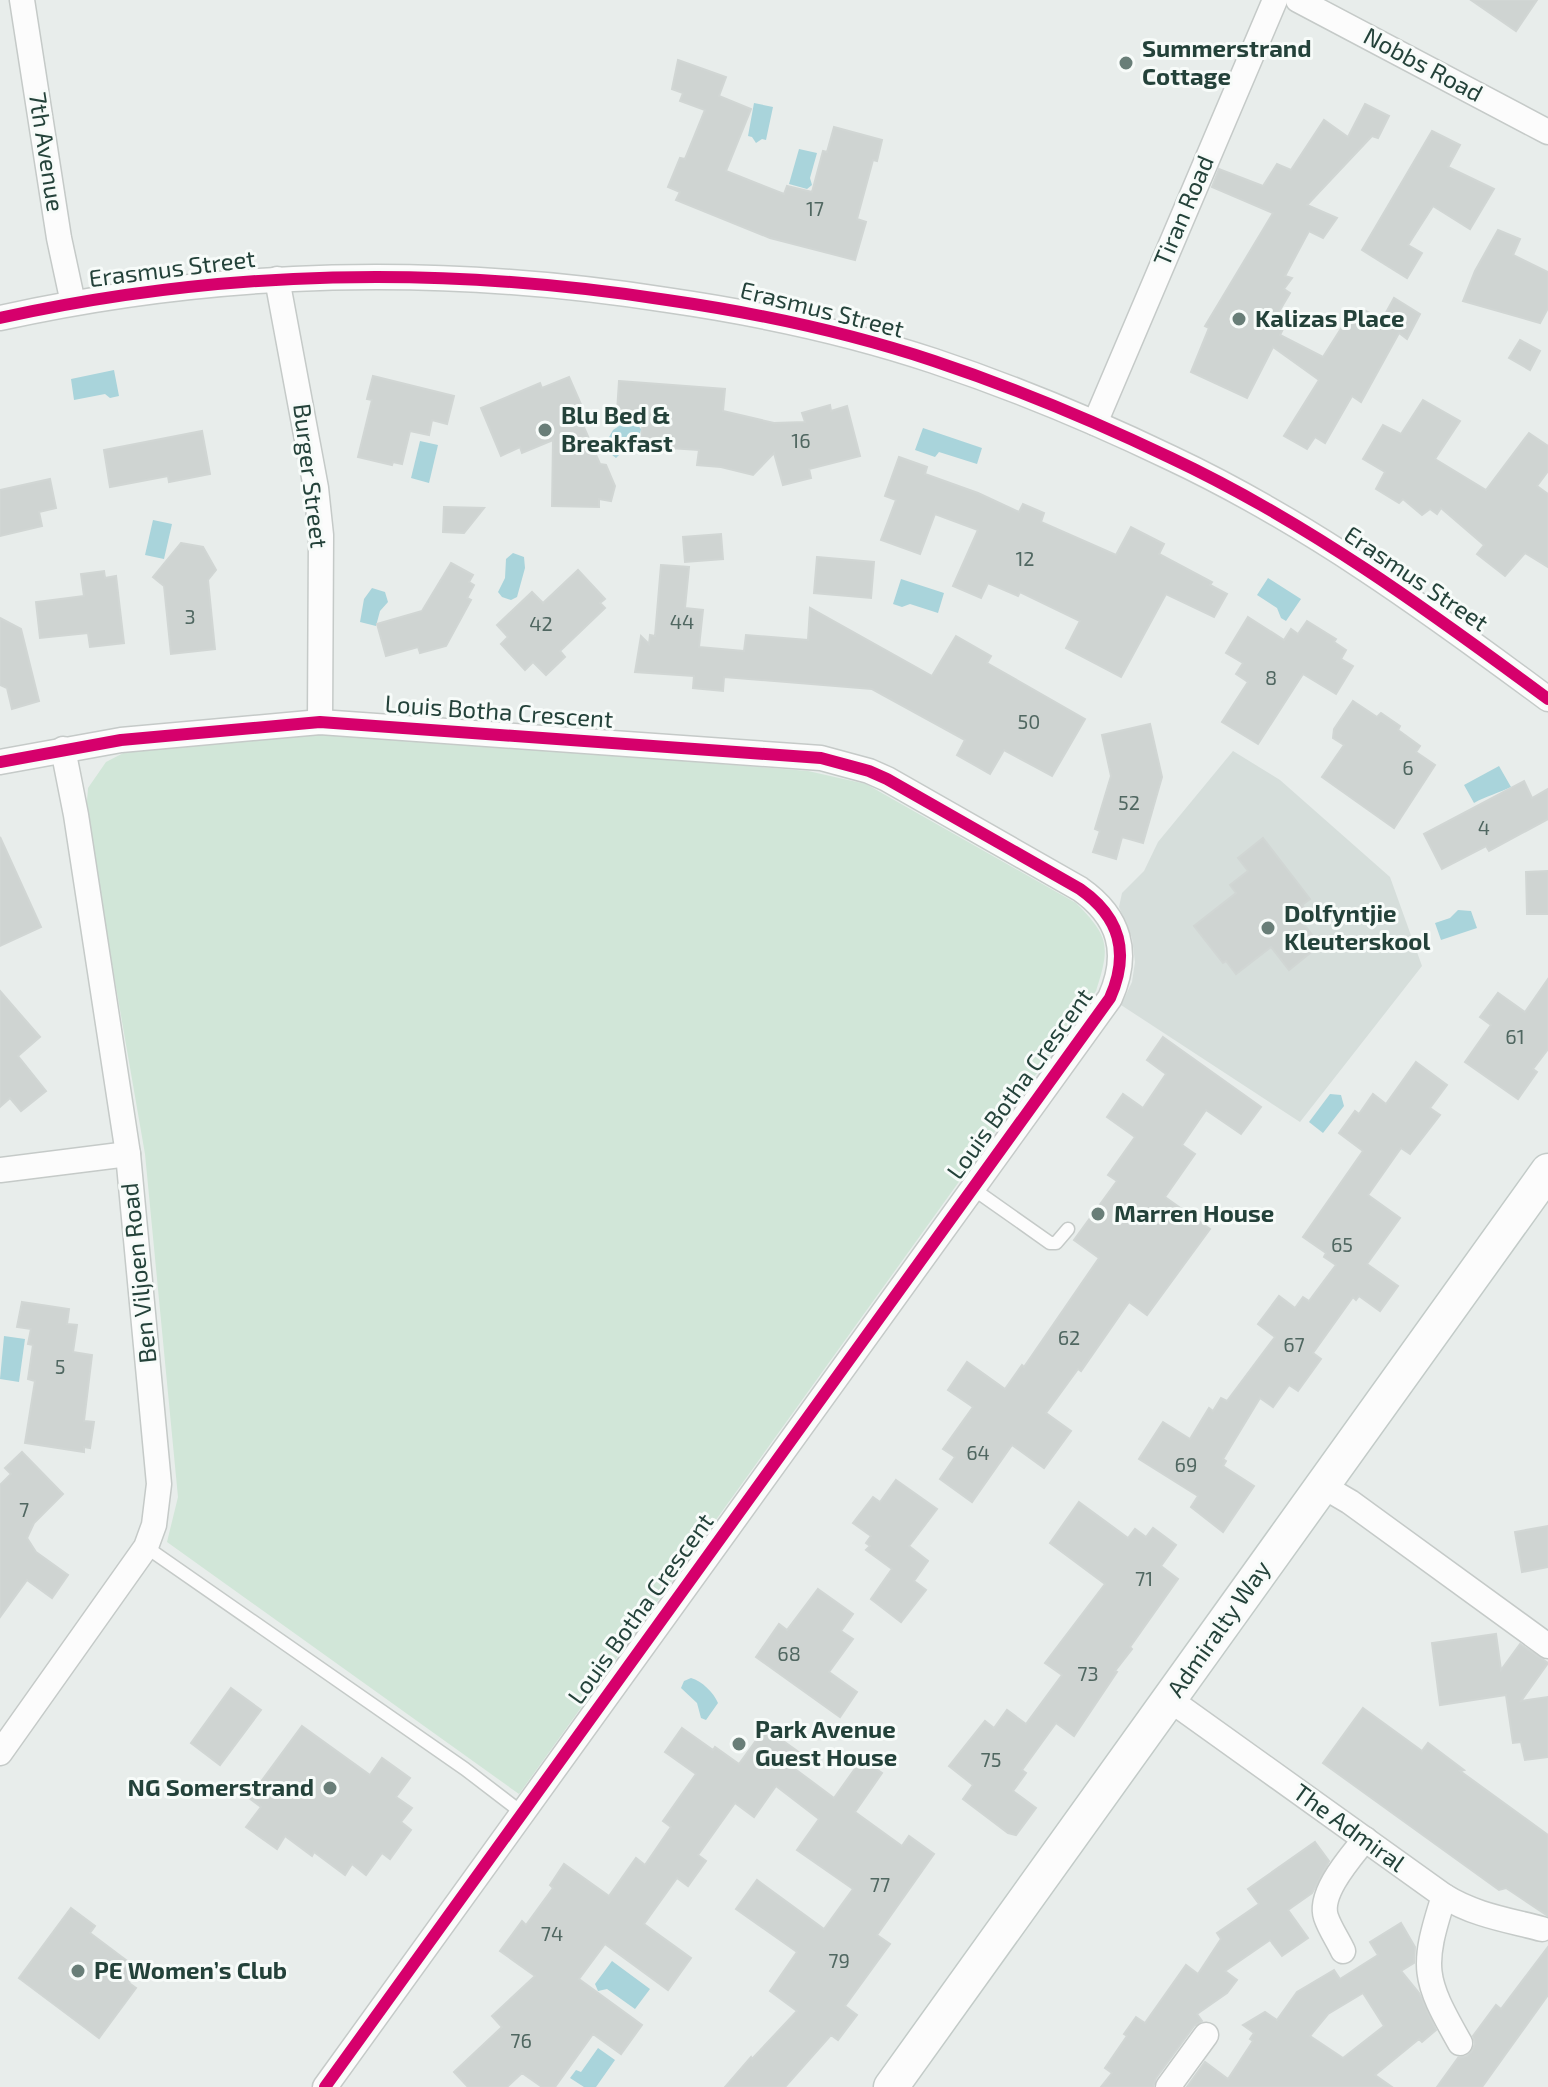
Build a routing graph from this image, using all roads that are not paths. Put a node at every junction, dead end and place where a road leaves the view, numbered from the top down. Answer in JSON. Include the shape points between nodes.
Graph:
{"nodes":[{"id":1,"x":22,"y":0,"type":"edge"},
{"id":2,"x":1275,"y":0,"type":"edge"},
{"id":3,"x":1298,"y":0,"type":"edge"},
{"id":4,"x":1548,"y":132,"type":"edge"},
{"id":5,"x":277,"y":279,"type":"junction"},
{"id":6,"x":73,"y":303,"type":"junction"},
{"id":7,"x":0,"y":318,"type":"edge"},
{"id":8,"x":1095,"y":423,"type":"junction"},
{"id":9,"x":1548,"y":699,"type":"edge"},
{"id":10,"x":320,"y":722,"type":"junction"},
{"id":11,"x":63,"y":749,"type":"junction"},
{"id":12,"x":0,"y":762,"type":"edge"},
{"id":13,"x":128,"y":1154,"type":"junction"},
{"id":14,"x":0,"y":1170,"type":"edge"},
{"id":15,"x":1548,"y":1171,"type":"edge"},
{"id":16,"x":972,"y":1188,"type":"junction"},
{"id":17,"x":1068,"y":1229,"type":"dead end"},
{"id":18,"x":1321,"y":1485,"type":"junction"},
{"id":19,"x":146,"y":1547,"type":"junction"},
{"id":20,"x":1548,"y":1646,"type":"edge"},
{"id":21,"x":1169,"y":1699,"type":"junction"},
{"id":22,"x":0,"y":1753,"type":"edge"},
{"id":23,"x":521,"y":1812,"type":"junction"},
{"id":24,"x":1365,"y":1839,"type":"junction"},
{"id":25,"x":1444,"y":1896,"type":"junction"},
{"id":26,"x":1542,"y":1929,"type":"dead end"},
{"id":27,"x":1343,"y":1951,"type":"dead end"},
{"id":28,"x":1206,"y":2035,"type":"dead end"},
{"id":29,"x":1460,"y":2043,"type":"dead end"},
{"id":30,"x":902,"y":2083,"type":"edge"},
{"id":31,"x":331,"y":2085,"type":"edge"},
{"id":32,"x":1168,"y":2087,"type":"edge"}],
"edges":[{"from":1,"to":6,"type":"street","name":"7th Avenue"},
{"from":2,"to":8,"type":"street","name":"Tiran Road"},
{"from":3,"to":4,"type":"street","name":"Nobbs Road"},
{"from":5,"to":6,"type":"street","name":"Erasmus Street"},
{"from":5,"to":8,"type":"street","name":"Erasmus Street","via":[[481,278],[744,311],[930,360]]},
{"from":5,"to":10,"type":"street","name":"Burger Street","via":[[321,535]]},
{"from":6,"to":7,"type":"street","name":"Erasmus Street"},
{"from":8,"to":9,"type":"street","name":"Erasmus Street","via":[[1296,526],[1381,578]]},
{"from":10,"to":11,"type":"street","name":"Louis Botha Crescent"},
{"from":10,"to":16,"type":"street","name":"Louis Botha Crescent","via":[[794,754],[845,763],[887,779],[1080,889],[1114,925],[1121,964],[1116,984]]},
{"from":11,"to":12,"type":"street","name":"Louis Botha Crescent"},
{"from":11,"to":13,"type":"street","name":"Ben Viljoen Road"},
{"from":13,"to":14,"type":"street"},
{"from":13,"to":19,"type":"street","name":"Ben Viljoen Road","via":[[159,1484]]},
{"from":15,"to":18,"type":"main road","name":"Admiralty Way"},
{"from":16,"to":17,"type":"lane","via":[[1050,1243]]},
{"from":16,"to":23,"type":"street","name":"Louis Botha Crescent"},
{"from":18,"to":20,"type":"street"},
{"from":18,"to":21,"type":"main road","name":"Admiralty Way"},
{"from":19,"to":22,"type":"street","name":"Ben Viljoen Road"},
{"from":19,"to":23,"type":"lane"},
{"from":21,"to":24,"type":"street","name":"The Admiral"},
{"from":21,"to":30,"type":"main road","name":"Admiralty Way"},
{"from":23,"to":31,"type":"street","name":"Louis Botha Crescent"},
{"from":24,"to":25,"type":"street","name":"The Admiral"},
{"from":24,"to":27,"type":"street","via":[[1326,1901],[1325,1915]]},
{"from":25,"to":26,"type":"street","name":"The Admiral","via":[[1465,1909]]},
{"from":25,"to":29,"type":"street","via":[[1428,1968]]},
{"from":28,"to":32,"type":"street"}]}
